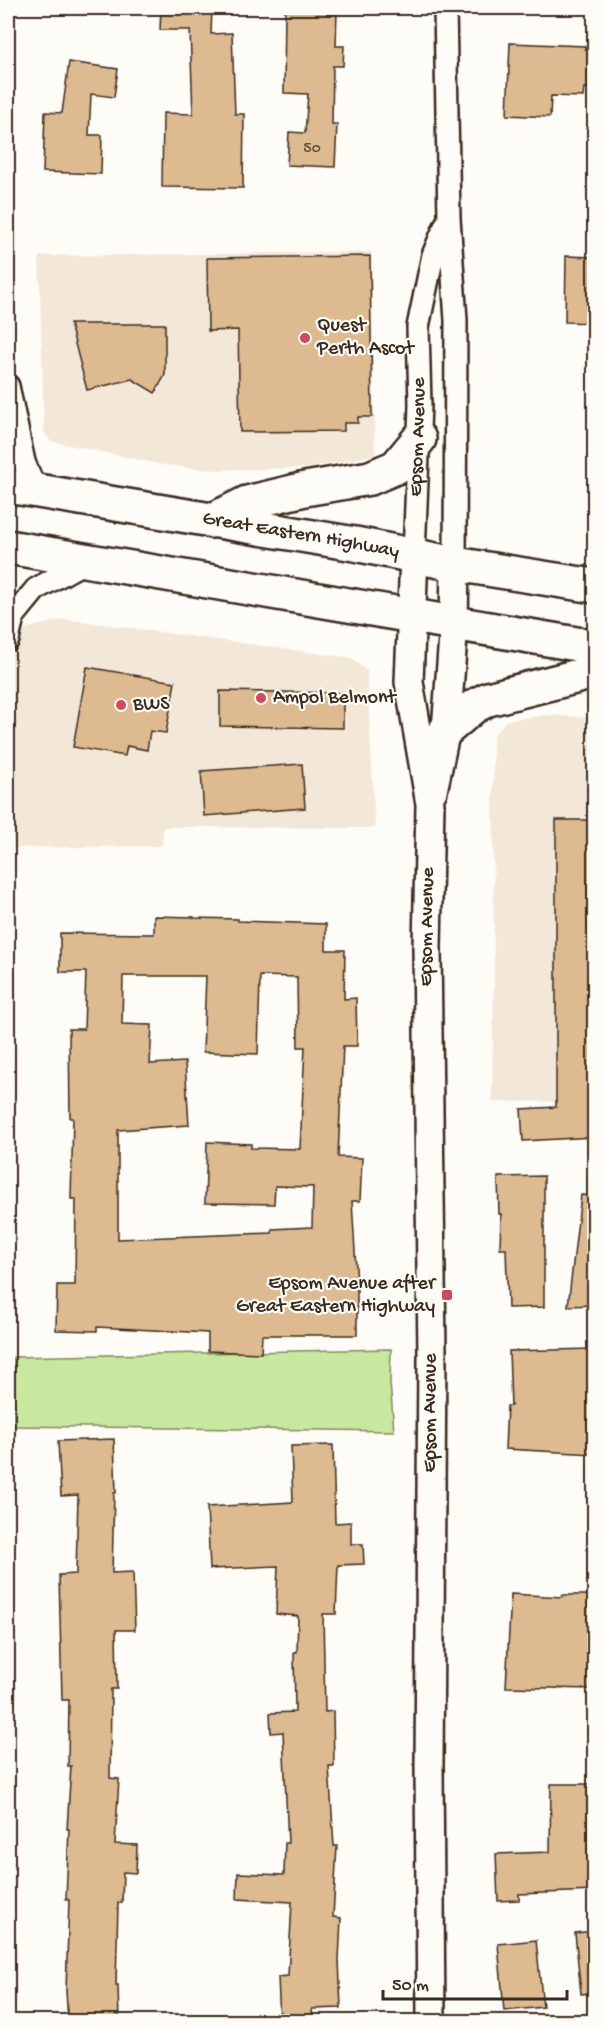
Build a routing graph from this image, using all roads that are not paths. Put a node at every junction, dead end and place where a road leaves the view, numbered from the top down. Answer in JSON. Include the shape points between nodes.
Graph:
{"nodes":[{"id":1,"x":445,"y":8,"type":"edge"},
{"id":2,"x":449,"y":218,"type":"junction"},
{"id":3,"x":8,"y":386,"type":"edge"},
{"id":4,"x":419,"y":439,"type":"junction"},
{"id":5,"x":22,"y":488,"type":"edge"},
{"id":6,"x":211,"y":521,"type":"junction"},
{"id":7,"x":8,"y":547,"type":"edge"},
{"id":8,"x":414,"y":555,"type":"junction"},
{"id":9,"x":88,"y":560,"type":"junction"},
{"id":10,"x":454,"y":564,"type":"junction"},
{"id":11,"x":594,"y":586,"type":"edge"},
{"id":12,"x":412,"y":617,"type":"junction"},
{"id":13,"x":453,"y":624,"type":"junction"},
{"id":14,"x":8,"y":640,"type":"edge"},
{"id":15,"x":594,"y":646,"type":"edge"},
{"id":16,"x":594,"y":672,"type":"edge"},
{"id":17,"x":446,"y":730,"type":"junction"},
{"id":18,"x":430,"y":804,"type":"junction"},
{"id":19,"x":431,"y":2022,"type":"edge"}],
"edges":[{"from":1,"to":2,"type":"street","name":"Epsom Avenue"},
{"from":2,"to":4,"type":"street","name":"Epsom Avenue","via":[[433,255],[418,327]]},
{"from":2,"to":10,"type":"street","name":"Epsom Avenue","via":[[456,320]]},
{"from":3,"to":5,"type":"street","via":[[24,462]]},
{"from":4,"to":6,"type":"highway","via":[[396,467],[370,478],[247,503]]},
{"from":4,"to":8,"type":"street","name":"Epsom Avenue"},
{"from":5,"to":6,"type":"highway","name":"Great Eastern Highway"},
{"from":6,"to":8,"type":"highway","name":"Great Eastern Highway"},
{"from":7,"to":9,"type":"highway"},
{"from":8,"to":10,"type":"highway","name":"Great Eastern Highway"},
{"from":8,"to":12,"type":"street","name":"Epsom Avenue"},
{"from":9,"to":12,"type":"highway"},
{"from":9,"to":14,"type":"street","via":[[36,590],[13,617]]},
{"from":10,"to":11,"type":"highway","name":"Great Eastern Highway"},
{"from":10,"to":13,"type":"street","name":"Epsom Avenue"},
{"from":12,"to":13,"type":"highway"},
{"from":12,"to":18,"type":"street","name":"Epsom Avenue","via":[[409,682]]},
{"from":13,"to":15,"type":"highway"},
{"from":13,"to":17,"type":"street","name":"Epsom Avenue"},
{"from":16,"to":17,"type":"highway","via":[[488,699]]},
{"from":17,"to":18,"type":"street","name":"Epsom Avenue"},
{"from":18,"to":19,"type":"street","name":"Epsom Avenue","via":[[427,947],[432,1355]]}]}
